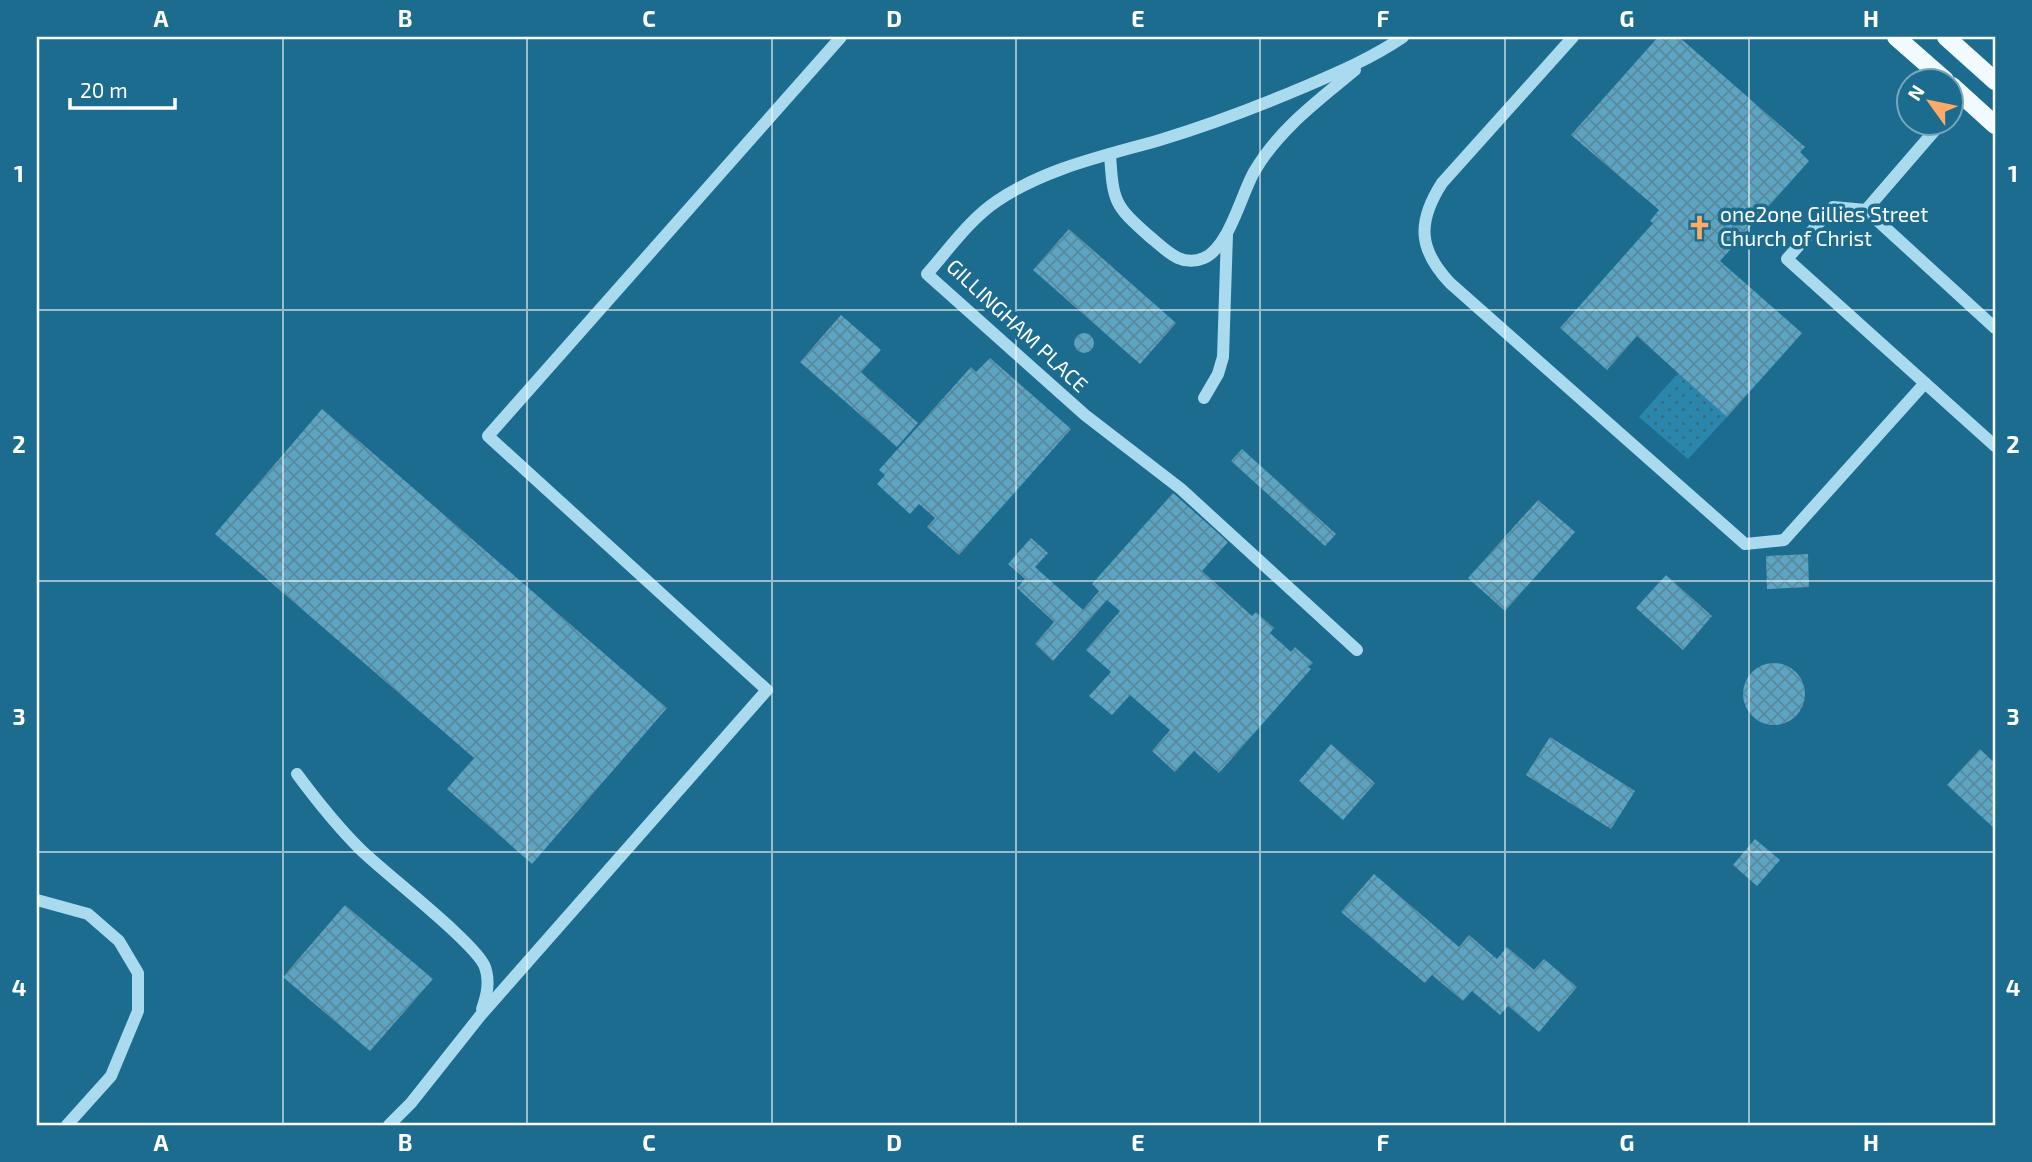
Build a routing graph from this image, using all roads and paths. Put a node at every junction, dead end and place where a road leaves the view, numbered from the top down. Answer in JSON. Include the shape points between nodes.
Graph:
{"nodes":[{"id":1,"x":841,"y":37,"type":"edge"},
{"id":2,"x":1403,"y":37,"type":"edge"},
{"id":3,"x":1573,"y":37,"type":"edge"},
{"id":4,"x":1896,"y":37,"type":"edge"},
{"id":5,"x":1945,"y":37,"type":"edge"},
{"id":6,"x":1369,"y":58,"type":"junction"},
{"id":7,"x":1929,"y":66,"type":"edge"},
{"id":8,"x":1990,"y":76,"type":"edge"},
{"id":9,"x":1966,"y":88,"type":"edge"},
{"id":10,"x":1966,"y":100,"type":"edge"},
{"id":11,"x":1995,"y":125,"type":"edge"},
{"id":12,"x":1930,"y":136,"type":"edge"},
{"id":13,"x":1110,"y":155,"type":"junction"},
{"id":14,"x":1866,"y":210,"type":"junction"},
{"id":15,"x":1227,"y":230,"type":"junction"},
{"id":16,"x":1995,"y":328,"type":"edge"},
{"id":17,"x":1925,"y":383,"type":"junction"},
{"id":18,"x":1204,"y":398,"type":"dead end"},
{"id":19,"x":1995,"y":446,"type":"edge"},
{"id":20,"x":1357,"y":650,"type":"dead end"},
{"id":21,"x":297,"y":774,"type":"dead end"},
{"id":22,"x":37,"y":900,"type":"edge"},
{"id":23,"x":480,"y":1016,"type":"junction"},
{"id":24,"x":67,"y":1125,"type":"edge"},
{"id":25,"x":389,"y":1125,"type":"edge"}],
"edges":[{"from":1,"to":23,"type":"lane","via":[[488,436],[767,690]]},
{"from":2,"to":6,"type":"lane","name":"GILLINGHAM PLACE"},
{"from":3,"to":17,"type":"lane","via":[[1430,202],[1424,232],[1427,253],[1450,283],[1745,544],[1783,540]]},
{"from":4,"to":7,"type":"main road"},
{"from":5,"to":8,"type":"main road"},
{"from":6,"to":13,"type":"lane","name":"GILLINGHAM PLACE","via":[[1233,116]]},
{"from":6,"to":15,"type":"lane","via":[[1272,145],[1252,175]]},
{"from":8,"to":9,"type":"main road"},
{"from":10,"to":11,"type":"main road"},
{"from":12,"to":14,"type":"lane"},
{"from":13,"to":15,"type":"lane","via":[[1117,204],[1174,257],[1187,262],[1205,258]]},
{"from":13,"to":20,"type":"lane","name":"GILLINGHAM PLACE","via":[[1061,168],[1004,196],[982,212],[927,274],[1085,415],[1181,489]]},
{"from":14,"to":16,"type":"lane"},
{"from":14,"to":17,"type":"lane","via":[[1833,207],[1787,259]]},
{"from":15,"to":18,"type":"lane","via":[[1222,366]]},
{"from":17,"to":19,"type":"lane"},
{"from":21,"to":23,"type":"lane","via":[[361,850],[485,965],[488,991]]},
{"from":22,"to":24,"type":"lane","via":[[88,914],[119,941],[138,973],[138,1011],[111,1076]]},
{"from":23,"to":25,"type":"lane"}]}
